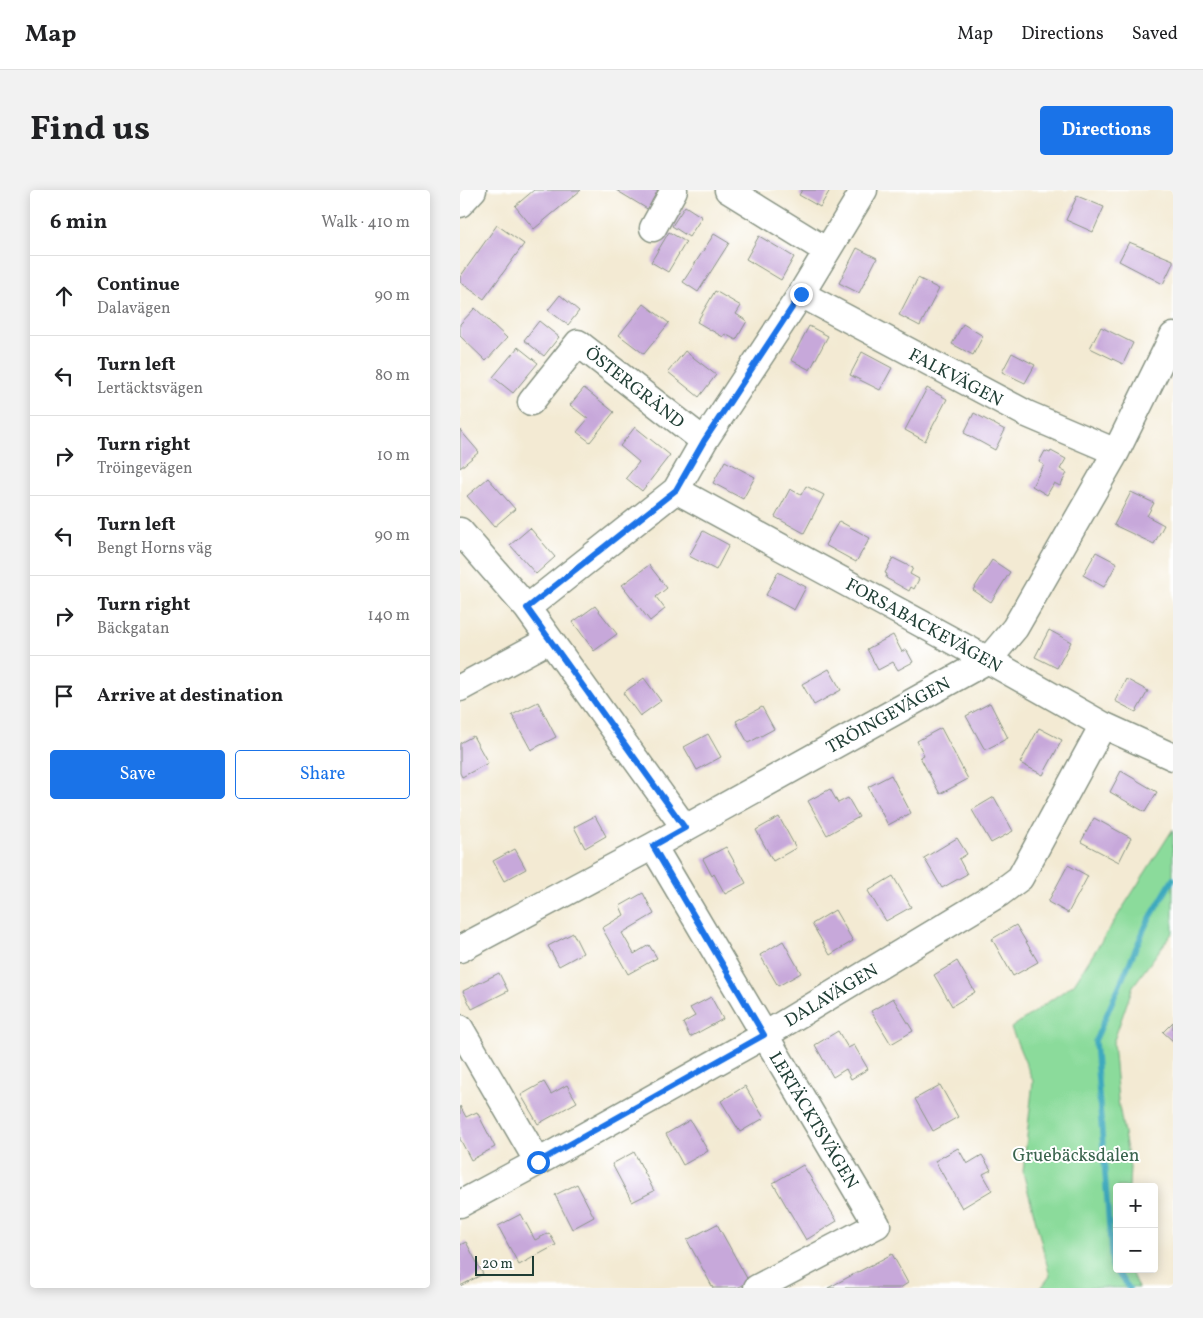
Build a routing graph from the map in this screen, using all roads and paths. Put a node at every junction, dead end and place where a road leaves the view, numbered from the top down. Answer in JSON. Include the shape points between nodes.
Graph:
{"nodes":[{"id":1,"x":473,"y":190,"type":"edge"},
{"id":2,"x":674,"y":190,"type":"edge"},
{"id":3,"x":728,"y":190,"type":"edge"},
{"id":4,"x":864,"y":190,"type":"edge"},
{"id":5,"x":460,"y":204,"type":"edge"},
{"id":6,"x":652,"y":228,"type":"dead end"},
{"id":7,"x":827,"y":251,"type":"junction"},
{"id":8,"x":801,"y":294,"type":"junction"},
{"id":9,"x":1173,"y":336,"type":"edge"},
{"id":10,"x":531,"y":402,"type":"dead end"},
{"id":11,"x":704,"y":441,"type":"junction"},
{"id":12,"x":1116,"y":452,"type":"junction"},
{"id":13,"x":676,"y":490,"type":"junction"},
{"id":14,"x":460,"y":532,"type":"edge"},
{"id":15,"x":527,"y":608,"type":"junction"},
{"id":16,"x":549,"y":640,"type":"junction"},
{"id":17,"x":988,"y":660,"type":"junction"},
{"id":18,"x":460,"y":688,"type":"edge"},
{"id":19,"x":1103,"y":725,"type":"junction"},
{"id":20,"x":1173,"y":757,"type":"edge"},
{"id":21,"x":685,"y":828,"type":"junction"},
{"id":22,"x":653,"y":846,"type":"junction"},
{"id":23,"x":460,"y":949,"type":"edge"},
{"id":24,"x":460,"y":1028,"type":"edge"},
{"id":25,"x":764,"y":1035,"type":"junction"},
{"id":26,"x":538,"y":1162,"type":"junction"},
{"id":27,"x":460,"y":1204,"type":"edge"},
{"id":28,"x":757,"y":1288,"type":"edge"}],
"edges":[{"from":1,"to":5,"type":"street"},
{"from":2,"to":6,"type":"street"},
{"from":3,"to":7,"type":"street"},
{"from":4,"to":7,"type":"street"},
{"from":7,"to":8,"type":"street"},
{"from":8,"to":11,"type":"street"},
{"from":8,"to":12,"type":"street","name":"FALKVÄGEN","via":[[1027,414]]},
{"from":9,"to":12,"type":"street","name":"TRÖINGEVÄGEN"},
{"from":10,"to":11,"type":"street","name":"ÖSTERGRÄND","via":[[578,343]]},
{"from":11,"to":13,"type":"street"},
{"from":12,"to":17,"type":"street","name":"TRÖINGEVÄGEN","via":[[1015,628]]},
{"from":13,"to":15,"type":"street"},
{"from":13,"to":17,"type":"street","name":"FORSABACKEVÄGEN"},
{"from":14,"to":15,"type":"street"},
{"from":15,"to":16,"type":"street"},
{"from":16,"to":18,"type":"street"},
{"from":16,"to":21,"type":"street"},
{"from":17,"to":19,"type":"street","name":"FORSABACKEVÄGEN"},
{"from":17,"to":21,"type":"street","name":"TRÖINGEVÄGEN"},
{"from":19,"to":20,"type":"street","name":"FORSABACKEVÄGEN"},
{"from":19,"to":25,"type":"street","name":"DALAVÄGEN","via":[[1020,878]]},
{"from":21,"to":22,"type":"street","name":"TRÖINGEVÄGEN"},
{"from":22,"to":23,"type":"street","name":"TRÖINGEVÄGEN"},
{"from":22,"to":25,"type":"street","name":"LERTÄCKTSVÄGEN"},
{"from":24,"to":26,"type":"street"},
{"from":25,"to":26,"type":"street","name":"DALAVÄGEN"},
{"from":25,"to":28,"type":"street","name":"LERTÄCKTSVÄGEN","via":[[877,1225]]},
{"from":26,"to":27,"type":"street","name":"DALAVÄGEN"}]}
